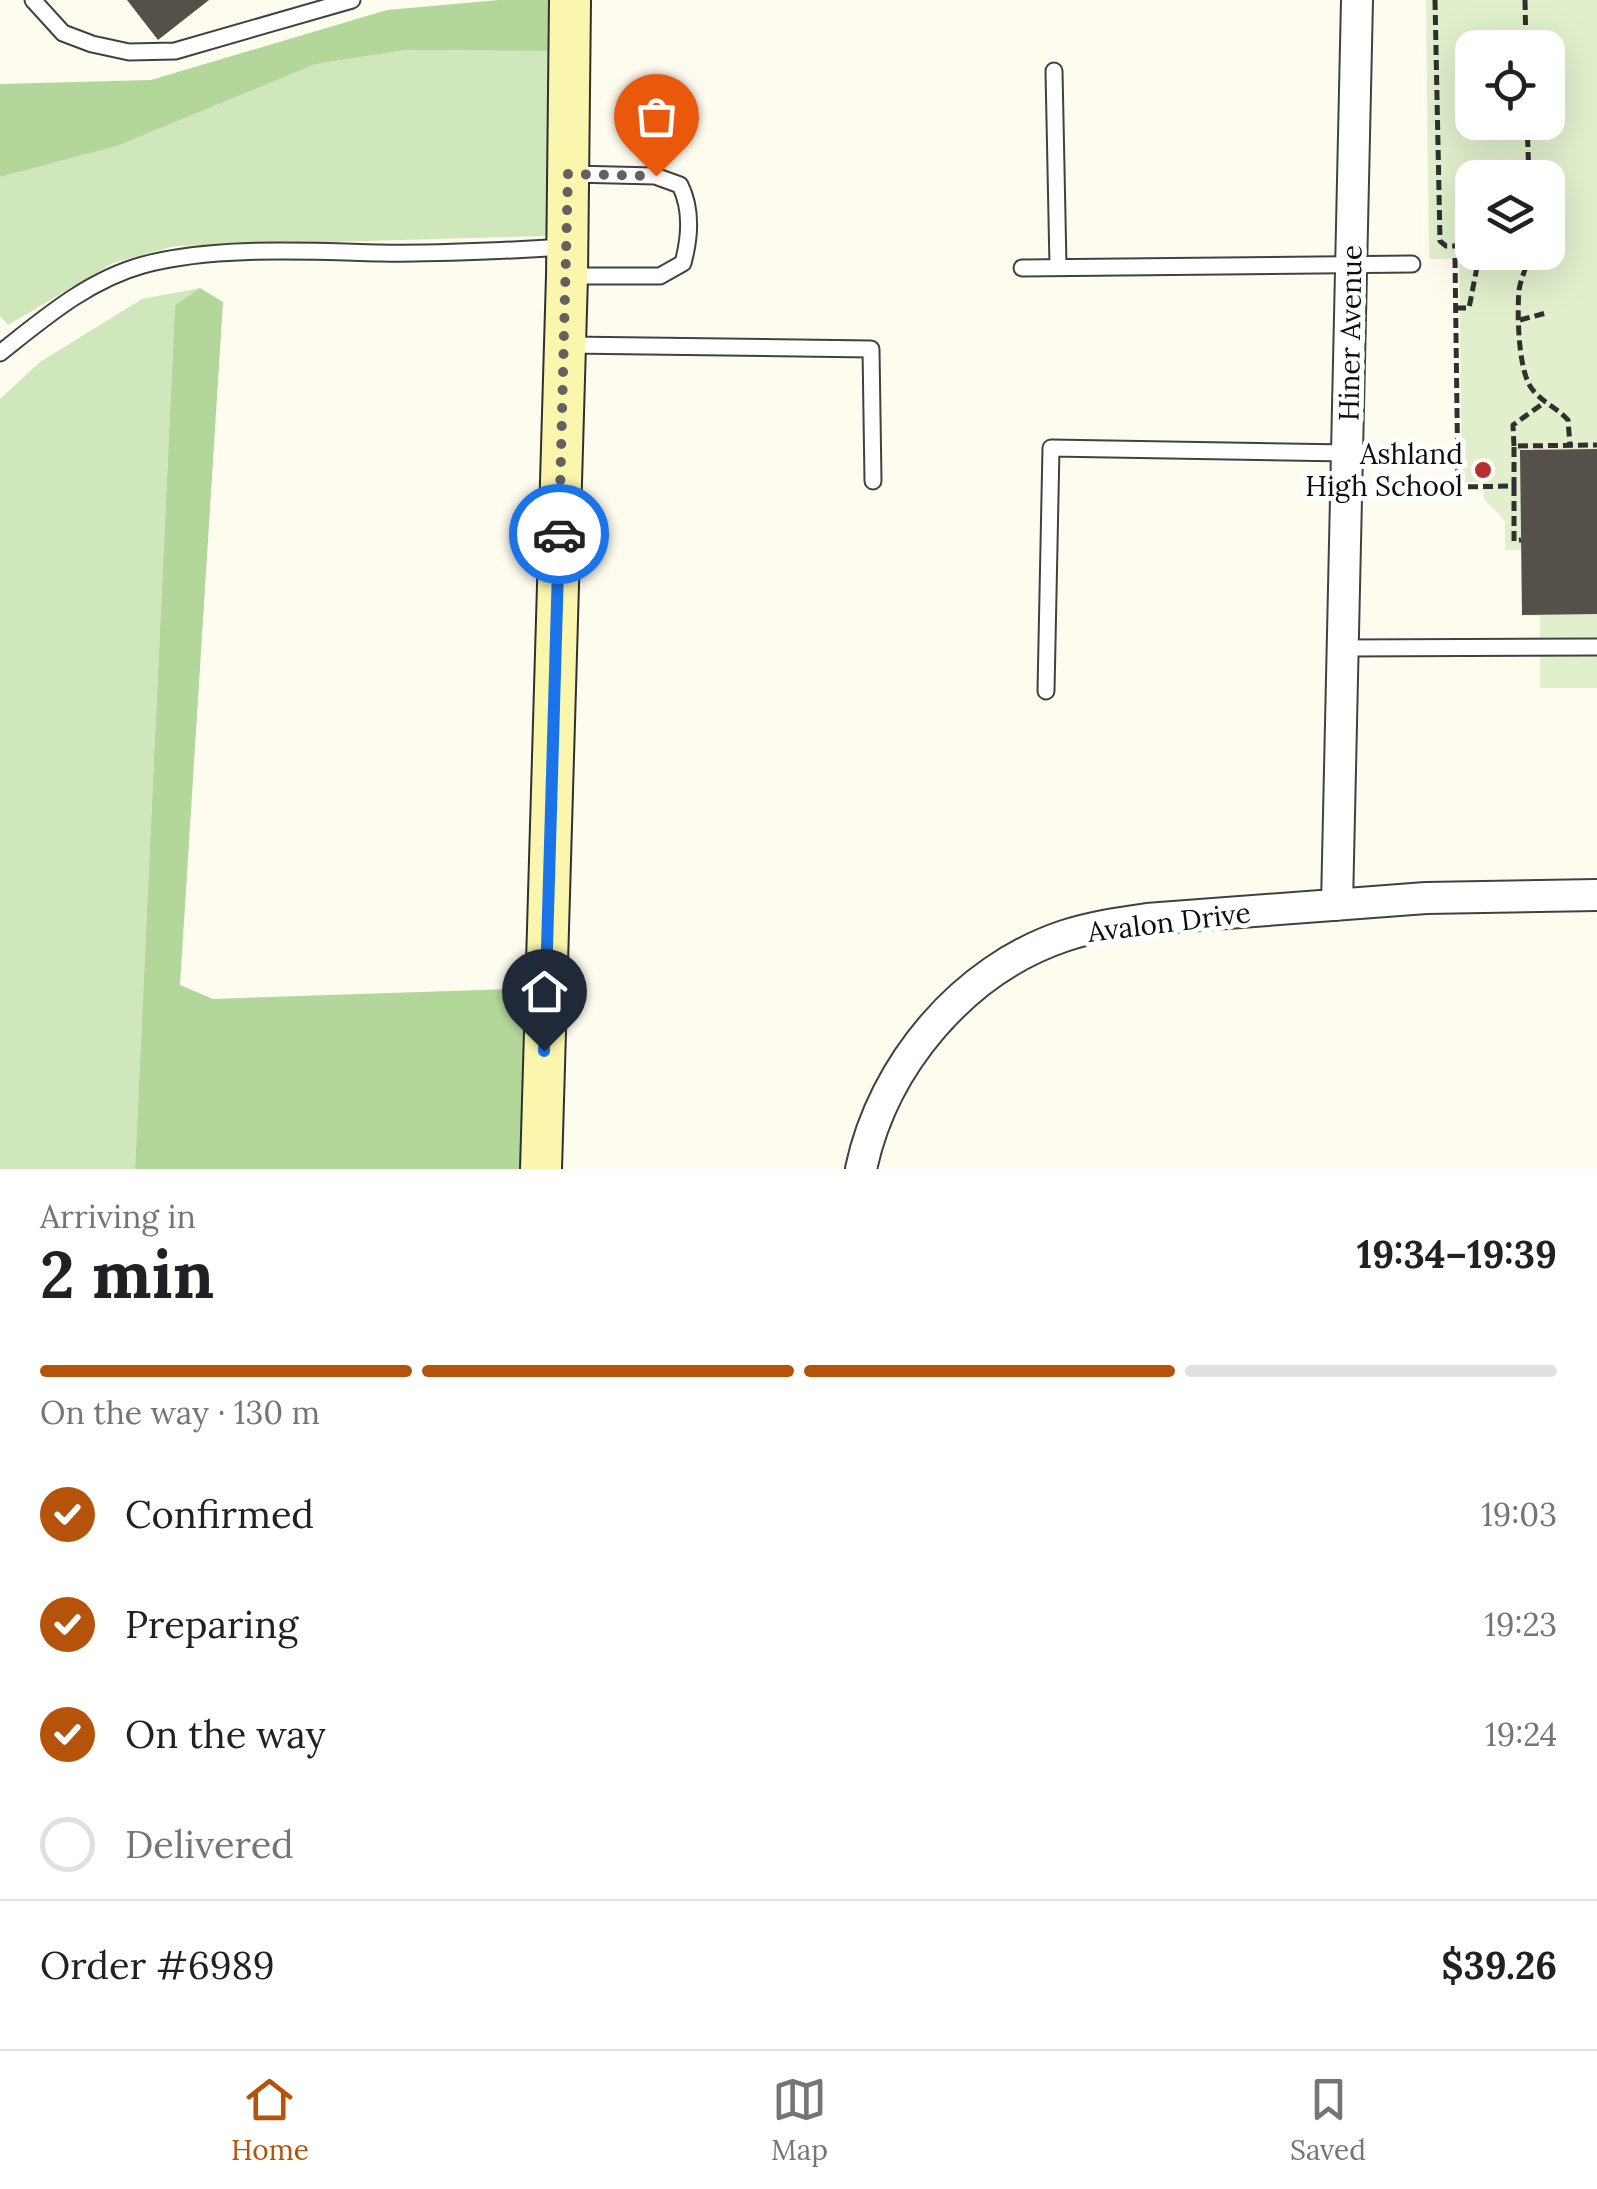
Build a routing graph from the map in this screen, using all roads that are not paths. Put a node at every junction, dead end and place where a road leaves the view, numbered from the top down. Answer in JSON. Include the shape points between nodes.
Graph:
{"nodes":[{"id":1,"x":33,"y":0,"type":"edge"},
{"id":2,"x":352,"y":0,"type":"edge"},
{"id":3,"x":570,"y":0,"type":"edge"},
{"id":4,"x":1357,"y":0,"type":"edge"},
{"id":5,"x":1054,"y":72,"type":"dead end"},
{"id":6,"x":568,"y":174,"type":"junction"},
{"id":7,"x":567,"y":261,"type":"junction"},
{"id":8,"x":1412,"y":264,"type":"dead end"},
{"id":9,"x":1058,"y":266,"type":"junction"},
{"id":10,"x":1350,"y":266,"type":"junction"},
{"id":11,"x":1022,"y":268,"type":"dead end"},
{"id":12,"x":564,"y":345,"type":"junction"},
{"id":13,"x":0,"y":353,"type":"edge"},
{"id":14,"x":1348,"y":453,"type":"junction"},
{"id":15,"x":873,"y":480,"type":"dead end"},
{"id":16,"x":1344,"y":648,"type":"junction"},
{"id":17,"x":1597,"y":648,"type":"edge"},
{"id":18,"x":1046,"y":691,"type":"dead end"},
{"id":19,"x":1597,"y":895,"type":"edge"},
{"id":20,"x":1337,"y":905,"type":"junction"},
{"id":21,"x":541,"y":1169,"type":"edge"},
{"id":22,"x":861,"y":1169,"type":"edge"}],
"edges":[{"from":1,"to":2,"type":"lane","via":[[64,33],[128,52],[175,51]]},
{"from":3,"to":6,"type":"street"},
{"from":4,"to":10,"type":"street","name":"Hiner Avenue"},
{"from":5,"to":9,"type":"lane"},
{"from":6,"to":7,"type":"street"},
{"from":6,"to":7,"type":"lane","via":[[656,176],[680,185],[688,232],[682,263],[660,276]]},
{"from":7,"to":12,"type":"street"},
{"from":7,"to":13,"type":"lane","via":[[317,252],[221,254],[142,265],[97,284]]},
{"from":8,"to":10,"type":"lane"},
{"from":9,"to":10,"type":"lane"},
{"from":9,"to":11,"type":"lane"},
{"from":10,"to":14,"type":"street","name":"Hiner Avenue"},
{"from":12,"to":15,"type":"lane","via":[[871,349]]},
{"from":12,"to":21,"type":"street"},
{"from":14,"to":16,"type":"street","name":"Hiner Avenue"},
{"from":14,"to":18,"type":"lane","via":[[1050,448]]},
{"from":16,"to":17,"type":"lane"},
{"from":16,"to":20,"type":"street","name":"Hiner Avenue"},
{"from":19,"to":20,"type":"street","name":"Avalon Drive"},
{"from":20,"to":22,"type":"street","name":"Avalon Drive","via":[[1102,926],[1002,965],[937,1022],[897,1074]]}]}
